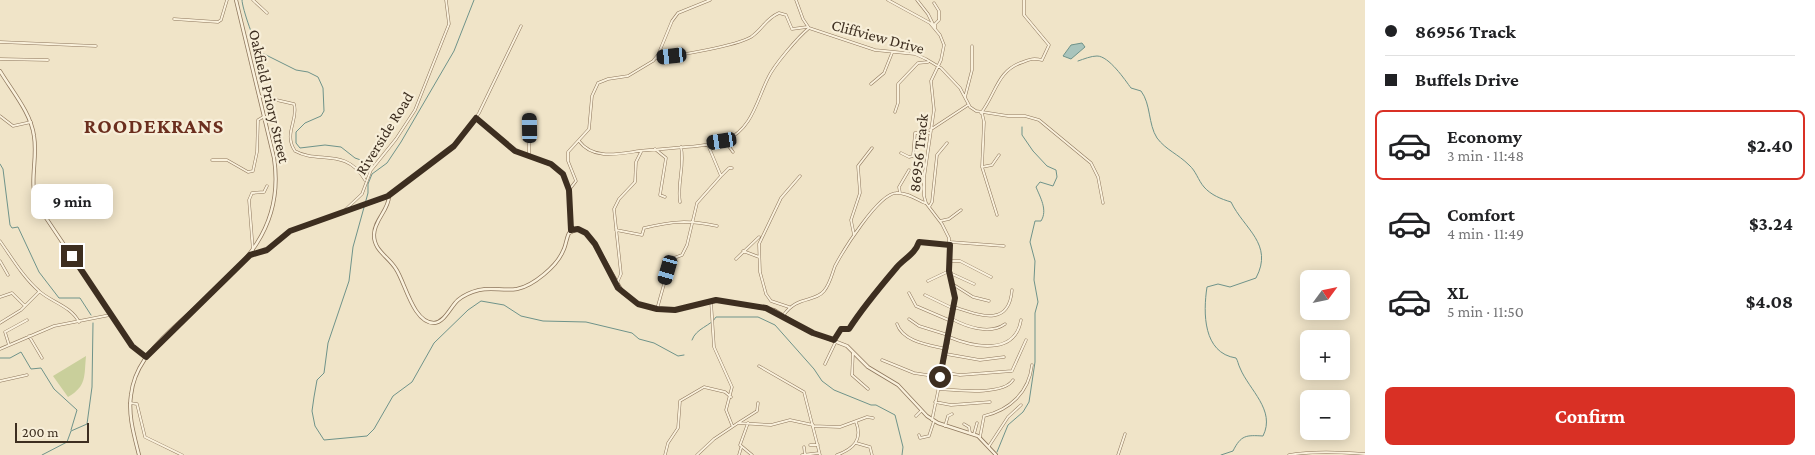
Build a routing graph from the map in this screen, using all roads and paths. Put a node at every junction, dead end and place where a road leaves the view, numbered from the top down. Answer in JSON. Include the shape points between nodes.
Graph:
{"nodes":[{"id":1,"x":227,"y":0,"type":"edge"},
{"id":2,"x":236,"y":0,"type":"edge"},
{"id":3,"x":253,"y":0,"type":"edge"},
{"id":4,"x":446,"y":0,"type":"edge"},
{"id":5,"x":710,"y":0,"type":"edge"},
{"id":6,"x":796,"y":0,"type":"edge"},
{"id":7,"x":888,"y":0,"type":"edge"},
{"id":8,"x":917,"y":0,"type":"edge"},
{"id":9,"x":1024,"y":0,"type":"edge"},
{"id":10,"x":934,"y":3,"type":"dead end"},
{"id":11,"x":268,"y":13,"type":"dead end"},
{"id":12,"x":174,"y":19,"type":"dead end"},
{"id":13,"x":521,"y":26,"type":"dead end"},
{"id":14,"x":809,"y":27,"type":"junction"},
{"id":15,"x":935,"y":28,"type":"junction"},
{"id":16,"x":0,"y":42,"type":"edge"},
{"id":17,"x":96,"y":46,"type":"dead end"},
{"id":18,"x":972,"y":46,"type":"dead end"},
{"id":19,"x":892,"y":53,"type":"junction"},
{"id":20,"x":657,"y":58,"type":"junction"},
{"id":21,"x":0,"y":59,"type":"edge"},
{"id":22,"x":48,"y":60,"type":"dead end"},
{"id":23,"x":930,"y":62,"type":"junction"},
{"id":24,"x":938,"y":66,"type":"junction"},
{"id":25,"x":0,"y":71,"type":"edge"},
{"id":26,"x":871,"y":84,"type":"dead end"},
{"id":27,"x":259,"y":96,"type":"junction"},
{"id":28,"x":966,"y":97,"type":"junction"},
{"id":29,"x":969,"y":104,"type":"junction"},
{"id":30,"x":894,"y":112,"type":"dead end"},
{"id":31,"x":982,"y":113,"type":"junction"},
{"id":32,"x":0,"y":116,"type":"edge"},
{"id":33,"x":264,"y":116,"type":"junction"},
{"id":34,"x":476,"y":118,"type":"junction"},
{"id":35,"x":529,"y":118,"type":"dead end"},
{"id":36,"x":30,"y":122,"type":"junction"},
{"id":37,"x":930,"y":131,"type":"junction"},
{"id":38,"x":578,"y":141,"type":"junction"},
{"id":39,"x":725,"y":141,"type":"junction"},
{"id":40,"x":947,"y":143,"type":"dead end"},
{"id":41,"x":708,"y":144,"type":"junction"},
{"id":42,"x":681,"y":147,"type":"junction"},
{"id":43,"x":872,"y":148,"type":"dead end"},
{"id":44,"x":655,"y":149,"type":"junction"},
{"id":45,"x":643,"y":151,"type":"junction"},
{"id":46,"x":733,"y":152,"type":"dead end"},
{"id":47,"x":901,"y":153,"type":"dead end"},
{"id":48,"x":999,"y":155,"type":"dead end"},
{"id":49,"x":529,"y":157,"type":"junction"},
{"id":50,"x":212,"y":160,"type":"dead end"},
{"id":51,"x":982,"y":167,"type":"junction"},
{"id":52,"x":732,"y":168,"type":"dead end"},
{"id":53,"x":909,"y":170,"type":"dead end"},
{"id":54,"x":721,"y":176,"type":"junction"},
{"id":55,"x":800,"y":176,"type":"dead end"},
{"id":56,"x":365,"y":180,"type":"junction"},
{"id":57,"x":266,"y":186,"type":"dead end"},
{"id":58,"x":569,"y":190,"type":"junction"},
{"id":59,"x":900,"y":194,"type":"junction"},
{"id":60,"x":388,"y":196,"type":"junction"},
{"id":61,"x":665,"y":197,"type":"dead end"},
{"id":62,"x":680,"y":202,"type":"dead end"},
{"id":63,"x":926,"y":203,"type":"junction"},
{"id":64,"x":1102,"y":203,"type":"dead end"},
{"id":65,"x":929,"y":207,"type":"junction"},
{"id":66,"x":961,"y":210,"type":"dead end"},
{"id":67,"x":342,"y":213,"type":"junction"},
{"id":68,"x":997,"y":215,"type":"dead end"},
{"id":69,"x":692,"y":221,"type":"junction"},
{"id":70,"x":940,"y":221,"type":"junction"},
{"id":71,"x":717,"y":226,"type":"dead end"},
{"id":72,"x":571,"y":230,"type":"junction"},
{"id":73,"x":616,"y":230,"type":"junction"},
{"id":74,"x":854,"y":235,"type":"junction"},
{"id":75,"x":760,"y":237,"type":"junction"},
{"id":76,"x":0,"y":240,"type":"edge"},
{"id":77,"x":950,"y":243,"type":"junction"},
{"id":78,"x":1004,"y":246,"type":"dead end"},
{"id":79,"x":254,"y":251,"type":"junction"},
{"id":80,"x":743,"y":251,"type":"junction"},
{"id":81,"x":250,"y":255,"type":"junction"},
{"id":82,"x":758,"y":257,"type":"junction"},
{"id":83,"x":736,"y":259,"type":"dead end"},
{"id":84,"x":0,"y":261,"type":"edge"},
{"id":85,"x":950,"y":261,"type":"junction"},
{"id":86,"x":950,"y":272,"type":"junction"},
{"id":87,"x":8,"y":274,"type":"dead end"},
{"id":88,"x":991,"y":276,"type":"dead end"},
{"id":89,"x":928,"y":281,"type":"dead end"},
{"id":90,"x":953,"y":283,"type":"junction"},
{"id":91,"x":616,"y":284,"type":"junction"},
{"id":92,"x":974,"y":284,"type":"dead end"},
{"id":93,"x":1012,"y":290,"type":"dead end"},
{"id":94,"x":40,"y":292,"type":"junction"},
{"id":95,"x":909,"y":293,"type":"dead end"},
{"id":96,"x":925,"y":295,"type":"dead end"},
{"id":97,"x":0,"y":298,"type":"edge"},
{"id":98,"x":711,"y":300,"type":"junction"},
{"id":99,"x":989,"y":301,"type":"dead end"},
{"id":100,"x":25,"y":306,"type":"junction"},
{"id":101,"x":789,"y":307,"type":"junction"},
{"id":102,"x":954,"y":308,"type":"junction"},
{"id":103,"x":657,"y":309,"type":"junction"},
{"id":104,"x":110,"y":315,"type":"junction"},
{"id":105,"x":783,"y":316,"type":"junction"},
{"id":106,"x":909,"y":319,"type":"dead end"},
{"id":107,"x":27,"y":320,"type":"dead end"},
{"id":108,"x":952,"y":320,"type":"junction"},
{"id":109,"x":1021,"y":320,"type":"dead end"},
{"id":110,"x":0,"y":322,"type":"edge"},
{"id":111,"x":78,"y":322,"type":"junction"},
{"id":112,"x":897,"y":324,"type":"dead end"},
{"id":113,"x":1005,"y":324,"type":"dead end"},
{"id":114,"x":29,"y":336,"type":"junction"},
{"id":115,"x":949,"y":336,"type":"junction"},
{"id":116,"x":835,"y":340,"type":"junction"},
{"id":117,"x":1026,"y":340,"type":"dead end"},
{"id":118,"x":9,"y":345,"type":"junction"},
{"id":119,"x":0,"y":349,"type":"edge"},
{"id":120,"x":947,"y":349,"type":"junction"},
{"id":121,"x":853,"y":351,"type":"junction"},
{"id":122,"x":946,"y":354,"type":"junction"},
{"id":123,"x":1004,"y":356,"type":"dead end"},
{"id":124,"x":146,"y":357,"type":"junction"},
{"id":125,"x":42,"y":358,"type":"dead end"},
{"id":126,"x":882,"y":360,"type":"dead end"},
{"id":127,"x":825,"y":364,"type":"dead end"},
{"id":128,"x":1032,"y":365,"type":"dead end"},
{"id":129,"x":759,"y":366,"type":"dead end"},
{"id":130,"x":941,"y":372,"type":"junction"},
{"id":131,"x":27,"y":375,"type":"dead end"},
{"id":132,"x":940,"y":377,"type":"junction"},
{"id":133,"x":1012,"y":380,"type":"dead end"},
{"id":134,"x":0,"y":381,"type":"edge"},
{"id":135,"x":938,"y":388,"type":"junction"},
{"id":136,"x":868,"y":389,"type":"dead end"},
{"id":137,"x":731,"y":397,"type":"junction"},
{"id":138,"x":936,"y":402,"type":"junction"},
{"id":139,"x":990,"y":402,"type":"dead end"},
{"id":140,"x":130,"y":403,"type":"junction"},
{"id":141,"x":758,"y":404,"type":"dead end"},
{"id":142,"x":1021,"y":405,"type":"dead end"},
{"id":143,"x":921,"y":411,"type":"junction"},
{"id":144,"x":952,"y":414,"type":"dead end"},
{"id":145,"x":916,"y":416,"type":"dead end"},
{"id":146,"x":873,"y":418,"type":"dead end"},
{"id":147,"x":933,"y":420,"type":"junction"},
{"id":148,"x":856,"y":421,"type":"junction"},
{"id":149,"x":748,"y":422,"type":"junction"},
{"id":150,"x":738,"y":423,"type":"junction"},
{"id":151,"x":977,"y":423,"type":"dead end"},
{"id":152,"x":732,"y":424,"type":"junction"},
{"id":153,"x":964,"y":424,"type":"dead end"},
{"id":154,"x":813,"y":426,"type":"junction"},
{"id":155,"x":945,"y":426,"type":"junction"},
{"id":156,"x":994,"y":430,"type":"dead end"},
{"id":157,"x":970,"y":433,"type":"junction"},
{"id":158,"x":974,"y":434,"type":"junction"},
{"id":159,"x":1125,"y":434,"type":"dead end"},
{"id":160,"x":919,"y":435,"type":"dead end"},
{"id":161,"x":996,"y":436,"type":"junction"},
{"id":162,"x":980,"y":437,"type":"junction"},
{"id":163,"x":856,"y":443,"type":"junction"},
{"id":164,"x":810,"y":444,"type":"dead end"},
{"id":165,"x":818,"y":446,"type":"junction"},
{"id":166,"x":990,"y":446,"type":"junction"},
{"id":167,"x":804,"y":447,"type":"dead end"},
{"id":168,"x":741,"y":448,"type":"junction"},
{"id":169,"x":819,"y":454,"type":"edge"},
{"id":170,"x":1365,"y":454,"type":"edge"},
{"id":171,"x":139,"y":455,"type":"edge"},
{"id":172,"x":182,"y":455,"type":"edge"},
{"id":173,"x":665,"y":455,"type":"edge"},
{"id":174,"x":697,"y":455,"type":"edge"},
{"id":175,"x":739,"y":455,"type":"edge"},
{"id":176,"x":752,"y":455,"type":"edge"},
{"id":177,"x":804,"y":455,"type":"edge"},
{"id":178,"x":838,"y":455,"type":"edge"},
{"id":179,"x":872,"y":455,"type":"edge"},
{"id":180,"x":996,"y":455,"type":"edge"},
{"id":181,"x":1118,"y":455,"type":"edge"},
{"id":182,"x":1289,"y":455,"type":"edge"}],
"edges":[{"from":1,"to":12,"type":"street","via":[[220,21]]},
{"from":2,"to":27,"type":"street","name":"Oakfield Priory Street"},
{"from":3,"to":11,"type":"street"},
{"from":4,"to":56,"type":"street","name":"Riverside Road","via":[[449,24],[415,110]]},
{"from":5,"to":20,"type":"street","via":[[678,13]]},
{"from":6,"to":14,"type":"street","name":"Cliffview Drive"},
{"from":7,"to":15,"type":"street"},
{"from":8,"to":15,"type":"street"},
{"from":9,"to":31,"type":"street","via":[[1027,22],[1049,45],[1042,60],[1033,58],[1010,67]]},
{"from":10,"to":15,"type":"street","via":[[939,11]]},
{"from":13,"to":34,"type":"street"},
{"from":14,"to":19,"type":"street","name":"Cliffview Drive"},
{"from":14,"to":20,"type":"street","via":[[792,29],[786,16],[779,13],[768,18],[748,38]]},
{"from":14,"to":39,"type":"street","via":[[771,72],[746,122]]},
{"from":15,"to":24,"type":"street","name":"86956 Track","via":[[944,45]]},
{"from":16,"to":17,"type":"street"},
{"from":18,"to":28,"type":"street","via":[[972,70]]},
{"from":19,"to":23,"type":"street","name":"Cliffview Drive","via":[[915,54]]},
{"from":19,"to":26,"type":"street","via":[[884,73]]},
{"from":20,"to":38,"type":"street","via":[[633,74],[598,83],[592,96],[589,129]]},
{"from":21,"to":22,"type":"street"},
{"from":23,"to":24,"type":"street","name":"Cliffview Drive"},
{"from":23,"to":30,"type":"street","via":[[918,63],[902,79],[897,87],[898,103]]},
{"from":24,"to":28,"type":"street","name":"Cliffview Drive"},
{"from":24,"to":37,"type":"street","name":"86956 Track","via":[[930,86],[934,106]]},
{"from":25,"to":36,"type":"street"},
{"from":27,"to":33,"type":"street","name":"Oakfield Priory Street"},
{"from":27,"to":56,"type":"street","via":[[294,104],[290,136],[296,151],[344,162],[357,168]]},
{"from":28,"to":29,"type":"street","name":"Cliffview Drive"},
{"from":29,"to":31,"type":"street"},
{"from":29,"to":37,"type":"street"},
{"from":31,"to":51,"type":"street"},
{"from":31,"to":64,"type":"street","via":[[1025,116],[1050,128],[1093,165]]},
{"from":32,"to":36,"type":"street","via":[[14,126]]},
{"from":33,"to":50,"type":"street","via":[[258,120],[257,152],[252,172],[227,160]]},
{"from":33,"to":79,"type":"street","name":"Oakfield Priory Street","via":[[274,158],[276,192],[267,226]]},
{"from":34,"to":49,"type":"street","via":[[515,151]]},
{"from":34,"to":60,"type":"street","via":[[454,146]]},
{"from":35,"to":49,"type":"street"},
{"from":36,"to":104,"type":"street","via":[[35,143],[32,184],[35,199]]},
{"from":37,"to":47,"type":"street","via":[[915,133],[913,156]]},
{"from":37,"to":63,"type":"street","name":"86956 Track","via":[[923,186]]},
{"from":38,"to":45,"type":"street","via":[[588,150],[608,155]]},
{"from":38,"to":58,"type":"street","via":[[568,152],[576,181]]},
{"from":39,"to":41,"type":"street"},
{"from":39,"to":46,"type":"street"},
{"from":40,"to":65,"type":"street","via":[[937,155]]},
{"from":41,"to":42,"type":"street"},
{"from":41,"to":54,"type":"street"},
{"from":42,"to":44,"type":"street"},
{"from":42,"to":62,"type":"street"},
{"from":43,"to":74,"type":"street","via":[[858,166],[860,193],[851,220]]},
{"from":44,"to":45,"type":"street"},
{"from":44,"to":61,"type":"street","via":[[666,158],[660,195]]},
{"from":45,"to":73,"type":"street","via":[[637,159],[633,185],[615,206]]},
{"from":48,"to":51,"type":"street","via":[[992,165]]},
{"from":49,"to":58,"type":"street","via":[[542,160],[558,170],[566,178]]},
{"from":51,"to":68,"type":"street"},
{"from":52,"to":54,"type":"street"},
{"from":53,"to":59,"type":"street","via":[[899,187]]},
{"from":54,"to":69,"type":"street","via":[[698,200]]},
{"from":55,"to":75,"type":"street","via":[[781,198]]},
{"from":56,"to":67,"type":"street","name":"Riverside Road","via":[[362,194]]},
{"from":57,"to":79,"type":"street","via":[[264,192],[252,194],[249,200]]},
{"from":58,"to":72,"type":"street"},
{"from":59,"to":63,"type":"street"},
{"from":59,"to":74,"type":"street","via":[[887,197]]},
{"from":60,"to":67,"type":"street"},
{"from":60,"to":72,"type":"street","via":[[374,231],[376,244],[396,269],[417,311],[431,322],[442,320],[467,294],[527,285],[558,259]]},
{"from":63,"to":65,"type":"street","name":"86956 Track"},
{"from":65,"to":70,"type":"street","name":"86956 Track"},
{"from":66,"to":70,"type":"street"},
{"from":67,"to":81,"type":"street","via":[[290,231],[267,250]]},
{"from":69,"to":71,"type":"street"},
{"from":69,"to":73,"type":"street","via":[[667,221],[644,228],[642,235]]},
{"from":69,"to":103,"type":"street","via":[[686,250],[670,262]]},
{"from":70,"to":77,"type":"street","name":"86956 Track"},
{"from":72,"to":91,"type":"street","via":[[582,230],[595,244]]},
{"from":73,"to":91,"type":"street","via":[[621,277]]},
{"from":74,"to":101,"type":"street","via":[[824,292]]},
{"from":75,"to":80,"type":"street"},
{"from":75,"to":82,"type":"street"},
{"from":76,"to":94,"type":"street"},
{"from":77,"to":78,"type":"street"},
{"from":77,"to":85,"type":"street","name":"86956 Track"},
{"from":77,"to":116,"type":"street","via":[[919,242],[916,251],[895,269],[849,329],[841,329]]},
{"from":79,"to":81,"type":"street","name":"Oakfield Priory Street"},
{"from":80,"to":82,"type":"street"},
{"from":80,"to":83,"type":"street"},
{"from":81,"to":124,"type":"street","name":"Oakfield Priory Street"},
{"from":82,"to":101,"type":"street","via":[[766,294],[771,301]]},
{"from":84,"to":87,"type":"street"},
{"from":85,"to":86,"type":"street","name":"86956 Track"},
{"from":85,"to":88,"type":"street","via":[[960,261]]},
{"from":86,"to":89,"type":"street"},
{"from":86,"to":90,"type":"street","name":"86956 Track"},
{"from":86,"to":92,"type":"street"},
{"from":90,"to":99,"type":"street","via":[[973,297]]},
{"from":90,"to":102,"type":"street","name":"86956 Track"},
{"from":91,"to":103,"type":"street","via":[[629,299]]},
{"from":93,"to":102,"type":"street","via":[[1010,303],[1000,315]]},
{"from":94,"to":100,"type":"street"},
{"from":94,"to":111,"type":"street","via":[[73,313]]},
{"from":95,"to":108,"type":"street","via":[[916,306]]},
{"from":96,"to":102,"type":"street"},
{"from":97,"to":100,"type":"street","via":[[12,293]]},
{"from":98,"to":103,"type":"street","via":[[683,309]]},
{"from":98,"to":105,"type":"street","via":[[770,309]]},
{"from":98,"to":137,"type":"street","via":[[715,351],[731,385]]},
{"from":100,"to":110,"type":"street"},
{"from":101,"to":105,"type":"street"},
{"from":102,"to":108,"type":"street","name":"86956 Track"},
{"from":104,"to":111,"type":"street"},
{"from":104,"to":124,"type":"street","via":[[134,349]]},
{"from":105,"to":116,"type":"street","via":[[808,331]]},
{"from":106,"to":115,"type":"street","via":[[919,326]]},
{"from":107,"to":118,"type":"street","via":[[4,332]]},
{"from":108,"to":113,"type":"street","via":[[986,329]]},
{"from":108,"to":115,"type":"street","name":"86956 Track"},
{"from":109,"to":115,"type":"street","via":[[1012,338],[1002,344],[978,347]]},
{"from":111,"to":114,"type":"street","via":[[54,326]]},
{"from":112,"to":120,"type":"street","via":[[899,330],[913,340]]},
{"from":114,"to":118,"type":"street"},
{"from":114,"to":125,"type":"street"},
{"from":115,"to":120,"type":"street","name":"86956 Track"},
{"from":116,"to":121,"type":"street"},
{"from":116,"to":127,"type":"street"},
{"from":117,"to":130,"type":"street","via":[[1012,371],[960,375]]},
{"from":118,"to":119,"type":"street"},
{"from":120,"to":122,"type":"street","name":"86956 Track"},
{"from":121,"to":136,"type":"street","via":[[852,375]]},
{"from":121,"to":143,"type":"street","via":[[868,367],[898,385]]},
{"from":122,"to":123,"type":"street","via":[[980,360]]},
{"from":122,"to":130,"type":"street","name":"86956 Track"},
{"from":124,"to":140,"type":"street","name":"Oakfield Priory Street","via":[[134,380]]},
{"from":126,"to":132,"type":"street","via":[[914,373]]},
{"from":128,"to":162,"type":"street","via":[[1026,386],[1012,403],[1002,412],[984,416]]},
{"from":129,"to":154,"type":"street","via":[[804,392]]},
{"from":130,"to":132,"type":"street","name":"86956 Track"},
{"from":131,"to":134,"type":"street"},
{"from":132,"to":135,"type":"street","name":"86956 Track"},
{"from":133,"to":135,"type":"street","via":[[1008,386],[998,389]]},
{"from":135,"to":138,"type":"street","name":"86956 Track"},
{"from":137,"to":152,"type":"street","via":[[726,410]]},
{"from":137,"to":173,"type":"street","via":[[704,387],[681,400],[678,428]]},
{"from":138,"to":139,"type":"street","via":[[951,405]]},
{"from":138,"to":147,"type":"street","name":"86956 Track"},
{"from":140,"to":171,"type":"street","name":"Oakfield Priory Street"},
{"from":140,"to":172,"type":"street","via":[[137,404],[145,437]]},
{"from":141,"to":150,"type":"street","via":[[757,412]]},
{"from":142,"to":161,"type":"street","via":[[1008,417]]},
{"from":143,"to":145,"type":"street"},
{"from":143,"to":147,"type":"street"},
{"from":144,"to":155,"type":"street"},
{"from":146,"to":148,"type":"street"},
{"from":147,"to":155,"type":"street"},
{"from":147,"to":160,"type":"street","via":[[930,436],[920,438]]},
{"from":148,"to":154,"type":"street","via":[[837,428]]},
{"from":148,"to":163,"type":"street","via":[[859,434]]},
{"from":149,"to":150,"type":"street"},
{"from":149,"to":154,"type":"street","via":[[771,425],[790,420]]},
{"from":149,"to":168,"type":"street"},
{"from":150,"to":152,"type":"street"},
{"from":151,"to":158,"type":"street"},
{"from":152,"to":174,"type":"street"},
{"from":153,"to":157,"type":"street"},
{"from":154,"to":165,"type":"street"},
{"from":155,"to":157,"type":"street"},
{"from":156,"to":161,"type":"street"},
{"from":157,"to":158,"type":"street"},
{"from":158,"to":162,"type":"street"},
{"from":159,"to":181,"type":"street"},
{"from":161,"to":166,"type":"street"},
{"from":162,"to":166,"type":"street"},
{"from":163,"to":178,"type":"street"},
{"from":163,"to":179,"type":"street","via":[[870,447]]},
{"from":164,"to":165,"type":"street"},
{"from":165,"to":169,"type":"street"},
{"from":166,"to":180,"type":"street"},
{"from":167,"to":177,"type":"street"},
{"from":168,"to":175,"type":"street"},
{"from":168,"to":176,"type":"street"},
{"from":169,"to":177,"type":"street"},
{"from":170,"to":182,"type":"street","via":[[1303,452]]}]}
